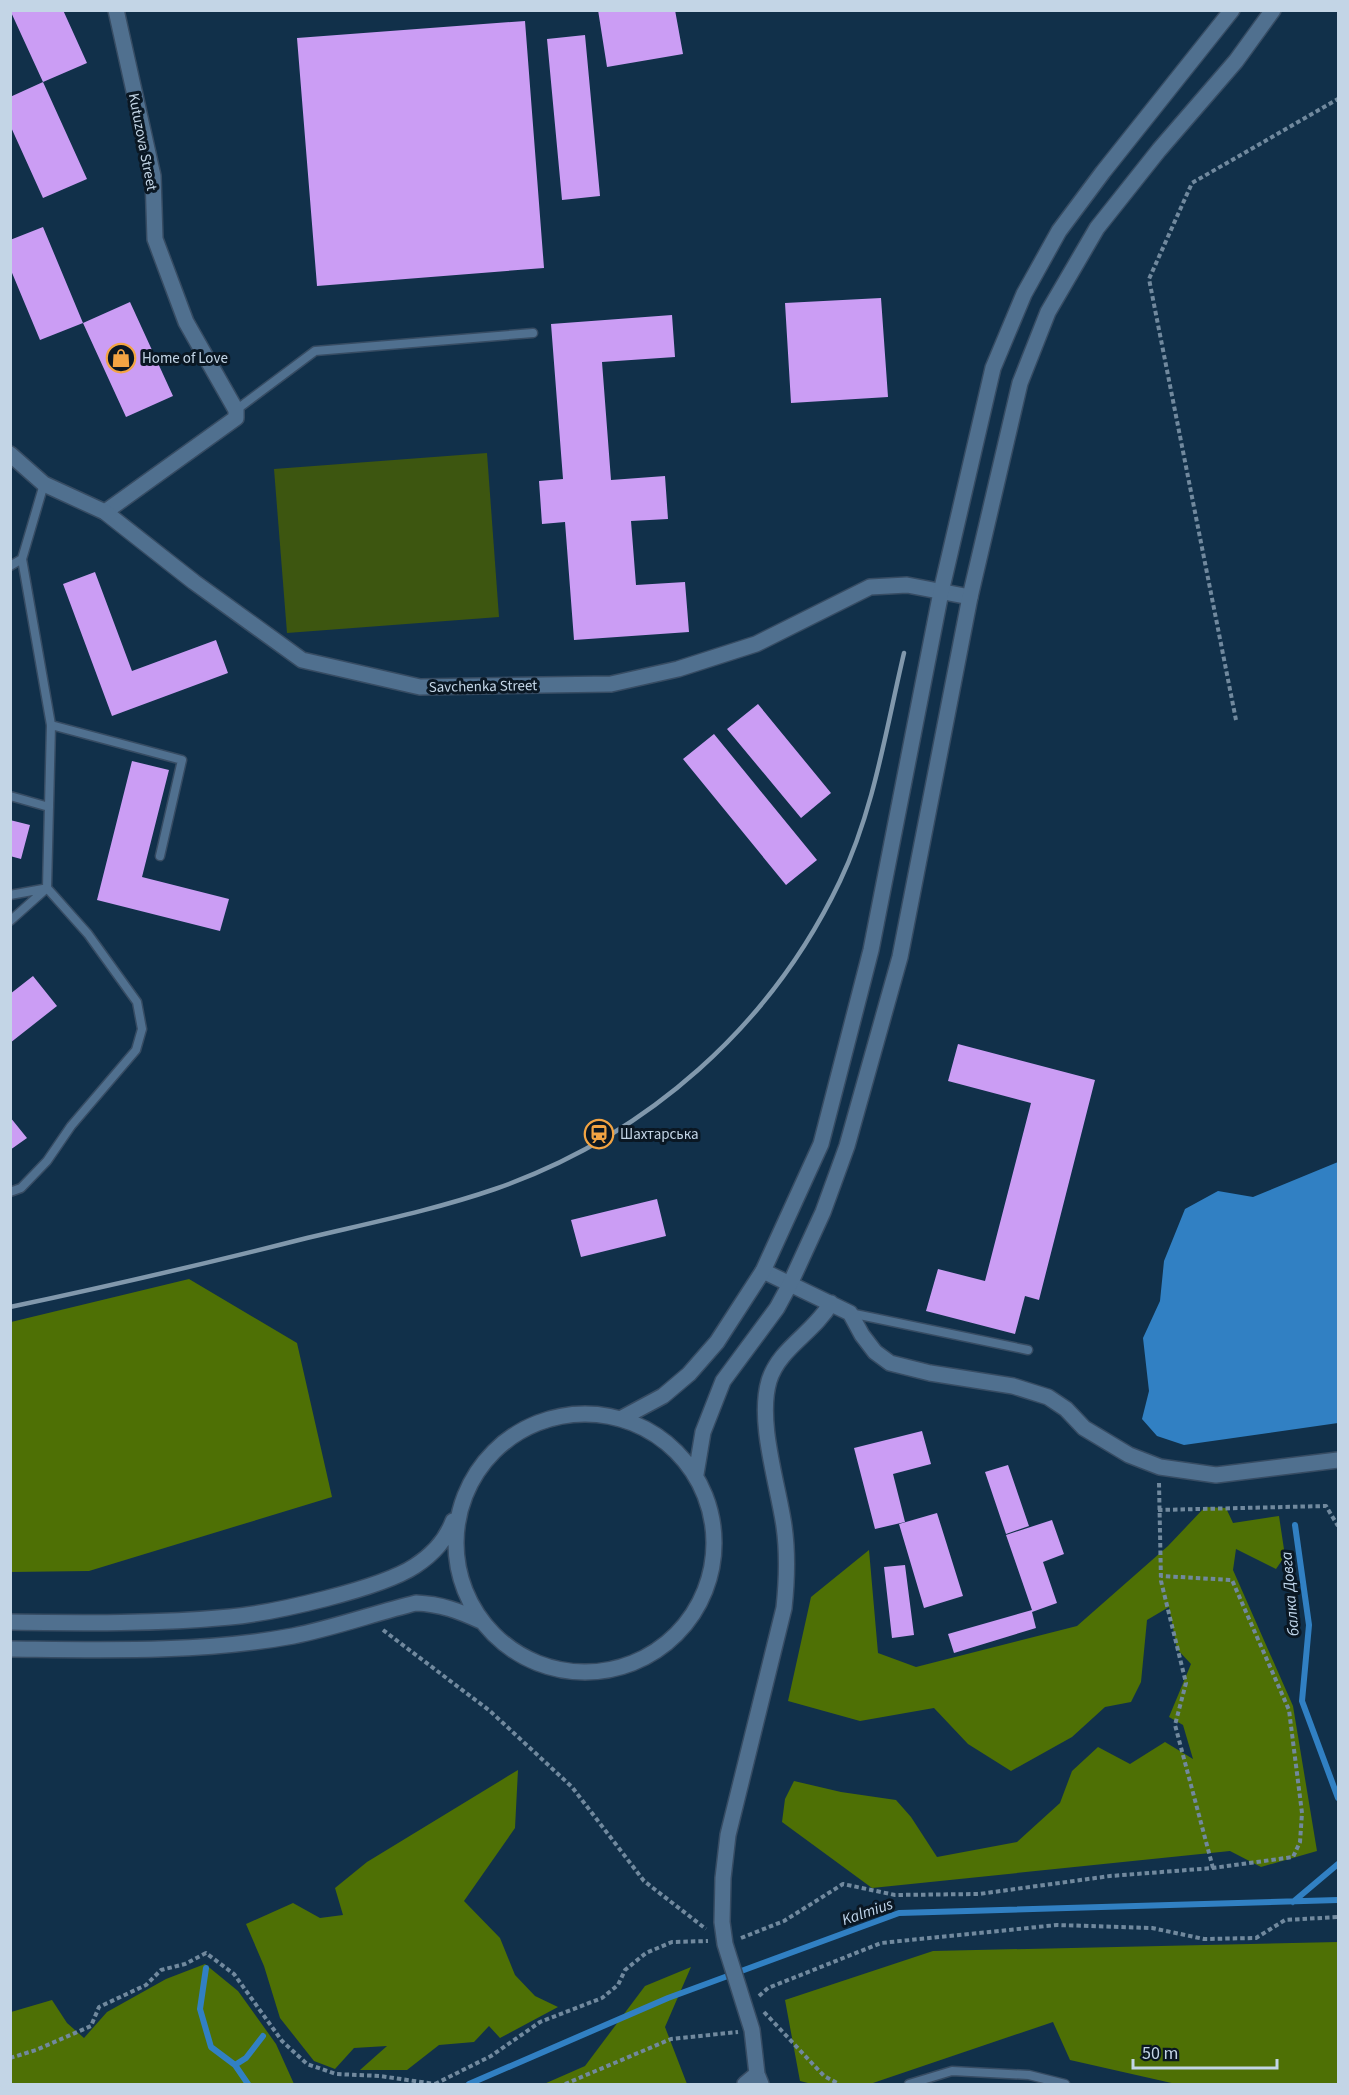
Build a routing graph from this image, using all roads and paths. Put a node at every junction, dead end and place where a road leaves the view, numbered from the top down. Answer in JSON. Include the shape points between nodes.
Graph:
{"nodes":[{"id":1,"x":116,"y":10,"type":"edge"},
{"id":2,"x":1232,"y":10,"type":"edge"},
{"id":3,"x":1273,"y":10,"type":"edge"},
{"id":4,"x":1338,"y":99,"type":"edge"},
{"id":5,"x":533,"y":333,"type":"dead end"},
{"id":6,"x":236,"y":410,"type":"junction"},
{"id":7,"x":10,"y":454,"type":"edge"},
{"id":8,"x":44,"y":484,"type":"junction"},
{"id":9,"x":105,"y":512,"type":"junction"},
{"id":10,"x":22,"y":559,"type":"junction"},
{"id":11,"x":10,"y":566,"type":"edge"},
{"id":12,"x":941,"y":592,"type":"junction"},
{"id":13,"x":970,"y":597,"type":"junction"},
{"id":14,"x":1236,"y":720,"type":"dead end"},
{"id":15,"x":51,"y":725,"type":"junction"},
{"id":16,"x":10,"y":796,"type":"edge"},
{"id":17,"x":49,"y":807,"type":"junction"},
{"id":18,"x":160,"y":856,"type":"dead end"},
{"id":19,"x":47,"y":888,"type":"junction"},
{"id":20,"x":12,"y":896,"type":"edge"},
{"id":21,"x":10,"y":921,"type":"edge"},
{"id":22,"x":10,"y":1192,"type":"edge"},
{"id":23,"x":764,"y":1271,"type":"junction"},
{"id":24,"x":790,"y":1284,"type":"junction"},
{"id":25,"x":831,"y":1303,"type":"junction"},
{"id":26,"x":850,"y":1313,"type":"junction"},
{"id":27,"x":1029,"y":1350,"type":"dead end"},
{"id":28,"x":622,"y":1418,"type":"junction"},
{"id":29,"x":1338,"y":1460,"type":"edge"},
{"id":30,"x":1160,"y":1467,"type":"junction"},
{"id":31,"x":696,"y":1474,"type":"junction"},
{"id":32,"x":468,"y":1485,"type":"junction"},
{"id":33,"x":1158,"y":1510,"type":"junction"},
{"id":34,"x":1338,"y":1526,"type":"edge"},
{"id":35,"x":1161,"y":1576,"type":"junction"},
{"id":36,"x":366,"y":1617,"type":"junction"},
{"id":37,"x":481,"y":1621,"type":"junction"},
{"id":38,"x":10,"y":1622,"type":"edge"},
{"id":39,"x":10,"y":1649,"type":"edge"},
{"id":40,"x":1213,"y":1868,"type":"junction"},
{"id":41,"x":1338,"y":1917,"type":"edge"},
{"id":42,"x":725,"y":1944,"type":"junction"},
{"id":43,"x":743,"y":2002,"type":"junction"},
{"id":44,"x":752,"y":2030,"type":"junction"},
{"id":45,"x":10,"y":2058,"type":"edge"},
{"id":46,"x":759,"y":2079,"type":"edge"},
{"id":47,"x":435,"y":2085,"type":"edge"},
{"id":48,"x":565,"y":2085,"type":"edge"},
{"id":49,"x":745,"y":2085,"type":"edge"},
{"id":50,"x":839,"y":2085,"type":"edge"},
{"id":51,"x":909,"y":2085,"type":"edge"},
{"id":52,"x":1065,"y":2085,"type":"edge"}],
"edges":[{"from":1,"to":6,"type":"main road","name":"Kutuzova Street","via":[[153,176],[155,239],[186,322]]},
{"from":2,"to":12,"type":"main road","via":[[1096,180],[1059,231],[1024,294],[993,368]]},
{"from":3,"to":13,"type":"main road","via":[[1236,61],[1097,228],[1048,312],[1020,383]]},
{"from":4,"to":14,"type":"path","via":[[1192,183],[1149,279]]},
{"from":5,"to":6,"type":"lane","via":[[315,351]]},
{"from":6,"to":9,"type":"main road","via":[[230,425]]},
{"from":7,"to":8,"type":"main road","name":"Savchenka Street"},
{"from":8,"to":9,"type":"main road","name":"Savchenka Street"},
{"from":8,"to":10,"type":"lane"},
{"from":9,"to":12,"type":"main road","name":"Savchenka Street","via":[[302,660],[420,687],[611,684],[678,669],[756,644],[870,587],[907,585]]},
{"from":10,"to":11,"type":"lane"},
{"from":10,"to":15,"type":"lane"},
{"from":12,"to":13,"type":"main road","name":"Savchenka Street"},
{"from":12,"to":23,"type":"main road","via":[[871,950],[824,1133]]},
{"from":13,"to":24,"type":"main road","via":[[900,957],[847,1146],[823,1212]]},
{"from":15,"to":17,"type":"lane"},
{"from":15,"to":18,"type":"lane","via":[[182,760]]},
{"from":16,"to":17,"type":"lane"},
{"from":17,"to":19,"type":"lane"},
{"from":19,"to":20,"type":"lane"},
{"from":19,"to":21,"type":"lane"},
{"from":19,"to":22,"type":"lane","via":[[88,934],[137,1002],[142,1029],[136,1050],[71,1126],[47,1161],[21,1188]]},
{"from":23,"to":24,"type":"main road"},
{"from":23,"to":28,"type":"main road","via":[[717,1342],[689,1374],[663,1396]]},
{"from":24,"to":25,"type":"main road"},
{"from":24,"to":31,"type":"main road","via":[[723,1381],[703,1432]]},
{"from":25,"to":26,"type":"main road"},
{"from":25,"to":42,"type":"main road","via":[[813,1329],[780,1357],[769,1382],[771,1465],[787,1546],[787,1584],[728,1836],[722,1922]]},
{"from":26,"to":27,"type":"lane"},
{"from":26,"to":30,"type":"main road","via":[[875,1352],[891,1363],[1048,1396],[1084,1428],[1129,1455]]},
{"from":28,"to":31,"type":"main road","via":[[664,1439]]},
{"from":28,"to":32,"type":"main road","via":[[586,1412],[541,1421],[516,1432],[488,1455]]},
{"from":29,"to":30,"type":"main road","via":[[1216,1475]]},
{"from":30,"to":33,"type":"path"},
{"from":31,"to":37,"type":"main road","via":[[711,1516],[715,1543],[710,1579],[695,1611],[672,1639],[643,1659],[600,1671],[573,1672],[538,1664],[507,1647]]},
{"from":32,"to":37,"type":"main road","via":[[457,1519],[455,1555],[460,1579]]},
{"from":32,"to":38,"type":"main road","via":[[449,1532],[427,1556],[416,1566],[356,1589],[233,1617],[125,1623]]},
{"from":33,"to":34,"type":"path","via":[[1326,1506]]},
{"from":33,"to":35,"type":"path"},
{"from":35,"to":40,"type":"path","via":[[1186,1683],[1175,1725]]},
{"from":35,"to":40,"type":"path","via":[[1232,1580],[1289,1710],[1302,1813],[1300,1842],[1293,1857]]},
{"from":36,"to":37,"type":"main road","via":[[416,1604],[446,1607]]},
{"from":36,"to":39,"type":"main road","via":[[294,1636],[238,1644],[174,1649]]},
{"from":36,"to":42,"type":"path","via":[[491,1713],[572,1787],[644,1881]]},
{"from":40,"to":42,"type":"path","via":[[1110,1876],[979,1894],[895,1895],[843,1884],[784,1921]]},
{"from":41,"to":43,"type":"path","via":[[1285,1920],[1256,1938],[1204,1939],[1152,1928],[1057,1925],[881,1943],[768,1988]]},
{"from":42,"to":43,"type":"main road"},
{"from":42,"to":47,"type":"path","via":[[672,1942],[646,1953],[625,1970],[618,1985],[602,1998],[540,2022],[491,2056]]},
{"from":43,"to":44,"type":"main road"},
{"from":43,"to":50,"type":"path","via":[[767,2013],[824,2076]]},
{"from":44,"to":46,"type":"main road"},
{"from":44,"to":48,"type":"path","via":[[671,2039]]},
{"from":45,"to":47,"type":"path","via":[[90,2026],[99,2007],[146,1985],[161,1970],[206,1953],[234,1974],[282,2041],[307,2064],[336,2074]]},
{"from":46,"to":49,"type":"main road"},
{"from":51,"to":52,"type":"lane","via":[[952,2071],[1029,2075]]}]}
